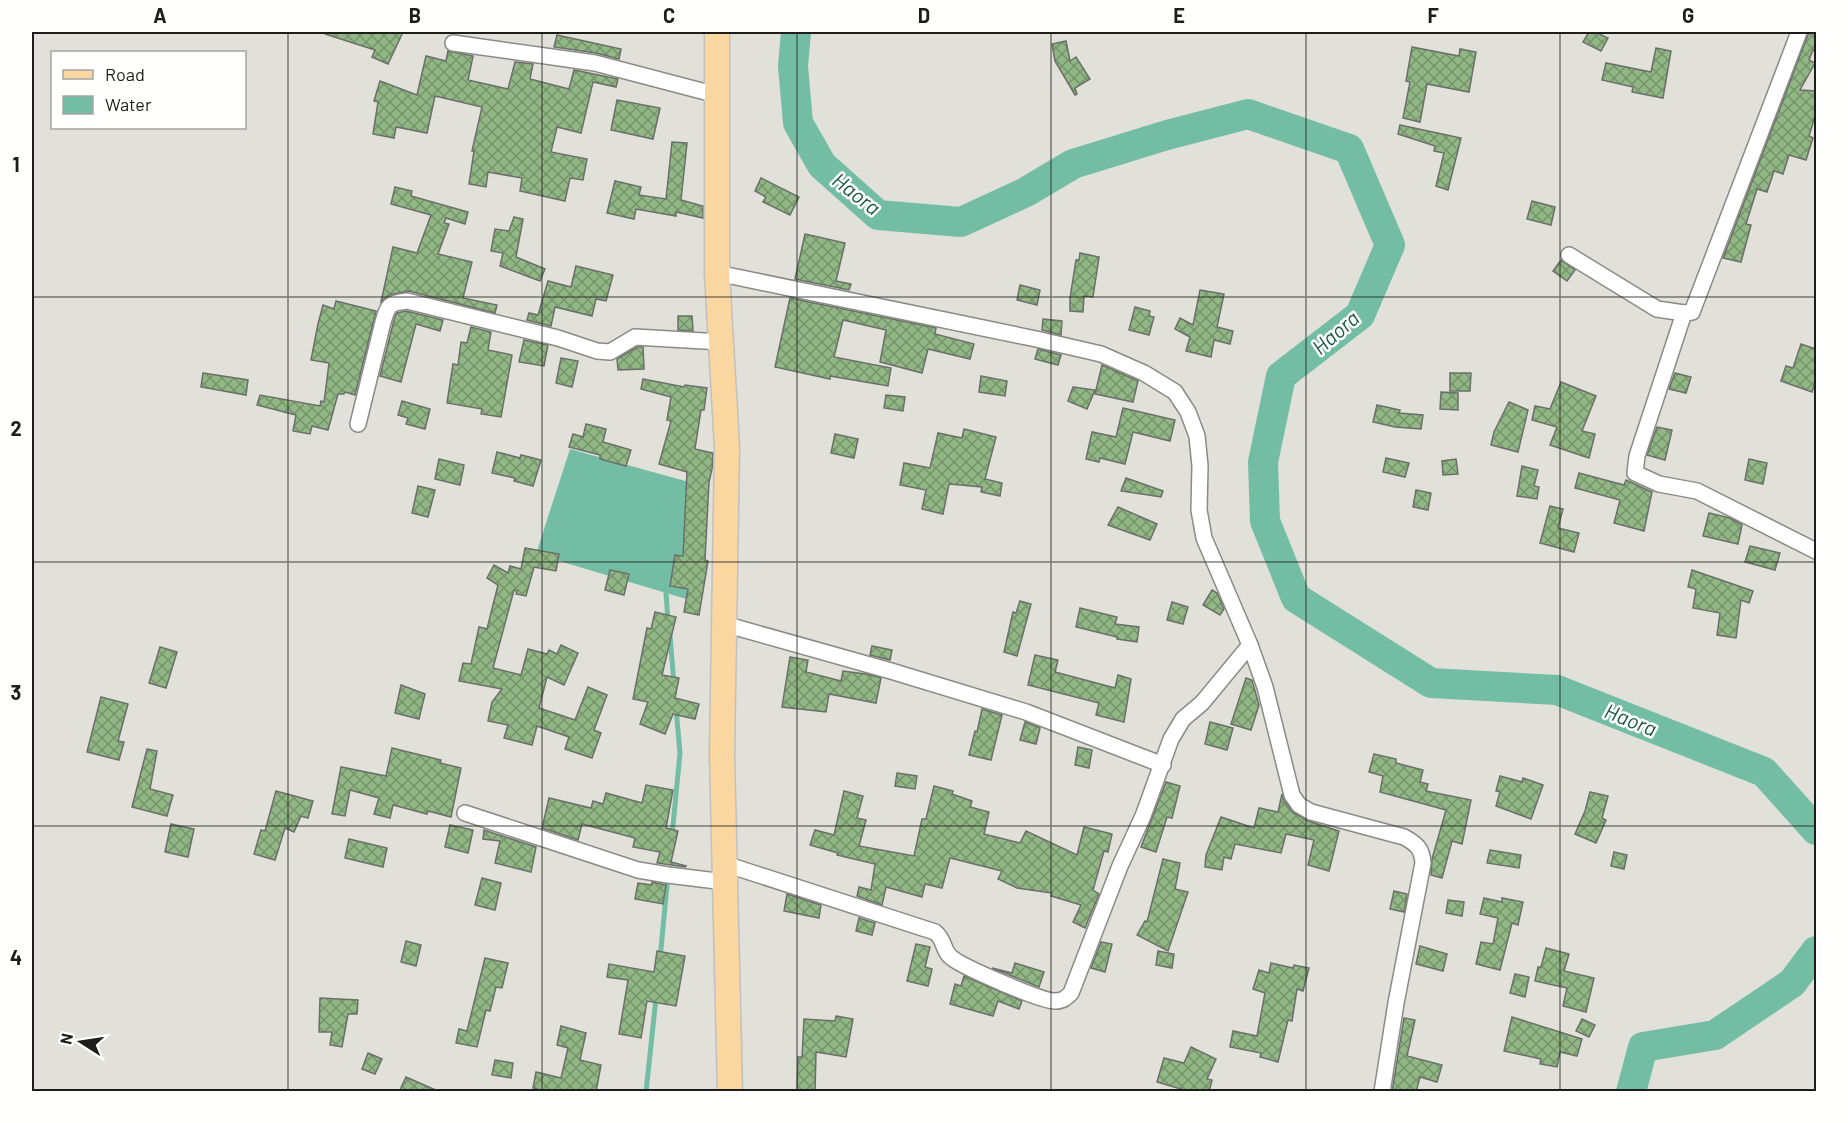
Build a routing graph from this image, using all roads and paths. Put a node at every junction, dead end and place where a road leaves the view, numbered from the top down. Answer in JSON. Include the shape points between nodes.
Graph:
{"nodes":[{"id":1,"x":717,"y":32,"type":"edge"},
{"id":2,"x":1799,"y":32,"type":"edge"},
{"id":3,"x":453,"y":43,"type":"dead end"},
{"id":4,"x":717,"y":95,"type":"junction"},
{"id":5,"x":1569,"y":255,"type":"dead end"},
{"id":6,"x":717,"y":273,"type":"junction"},
{"id":7,"x":1684,"y":313,"type":"junction"},
{"id":8,"x":721,"y":342,"type":"junction"},
{"id":9,"x":358,"y":424,"type":"dead end"},
{"id":10,"x":1816,"y":551,"type":"edge"},
{"id":11,"x":724,"y":624,"type":"junction"},
{"id":12,"x":1250,"y":645,"type":"junction"},
{"id":13,"x":1163,"y":765,"type":"junction"},
{"id":14,"x":465,"y":813,"type":"dead end"},
{"id":15,"x":725,"y":873,"type":"junction"},
{"id":16,"x":730,"y":1092,"type":"edge"},
{"id":17,"x":1382,"y":1092,"type":"edge"}],
"edges":[{"from":1,"to":4,"type":"main road"},
{"from":2,"to":7,"type":"street","via":[[1692,312]]},
{"from":3,"to":4,"type":"street","via":[[595,63]]},
{"from":4,"to":6,"type":"main road"},
{"from":5,"to":7,"type":"street","via":[[1658,309]]},
{"from":6,"to":8,"type":"main road"},
{"from":6,"to":12,"type":"street","via":[[1101,354],[1175,392],[1197,436],[1199,510],[1204,538]]},
{"from":7,"to":10,"type":"street","via":[[1635,473],[1659,484],[1696,491]]},
{"from":8,"to":9,"type":"street","via":[[635,338],[610,352],[597,351],[407,302],[392,303],[382,322]]},
{"from":8,"to":11,"type":"main road","via":[[727,447]]},
{"from":11,"to":13,"type":"street","via":[[1026,712]]},
{"from":11,"to":15,"type":"main road"},
{"from":12,"to":13,"type":"street","via":[[1202,703],[1183,719]]},
{"from":12,"to":17,"type":"street","via":[[1265,687],[1292,795],[1299,805],[1311,812],[1404,837],[1422,851],[1424,863]]},
{"from":13,"to":15,"type":"street","via":[[1065,1000],[1054,1002],[1036,996],[960,964],[948,956],[942,938],[935,932]]},
{"from":14,"to":15,"type":"street","via":[[638,870],[668,876]]},
{"from":15,"to":16,"type":"main road"}]}
